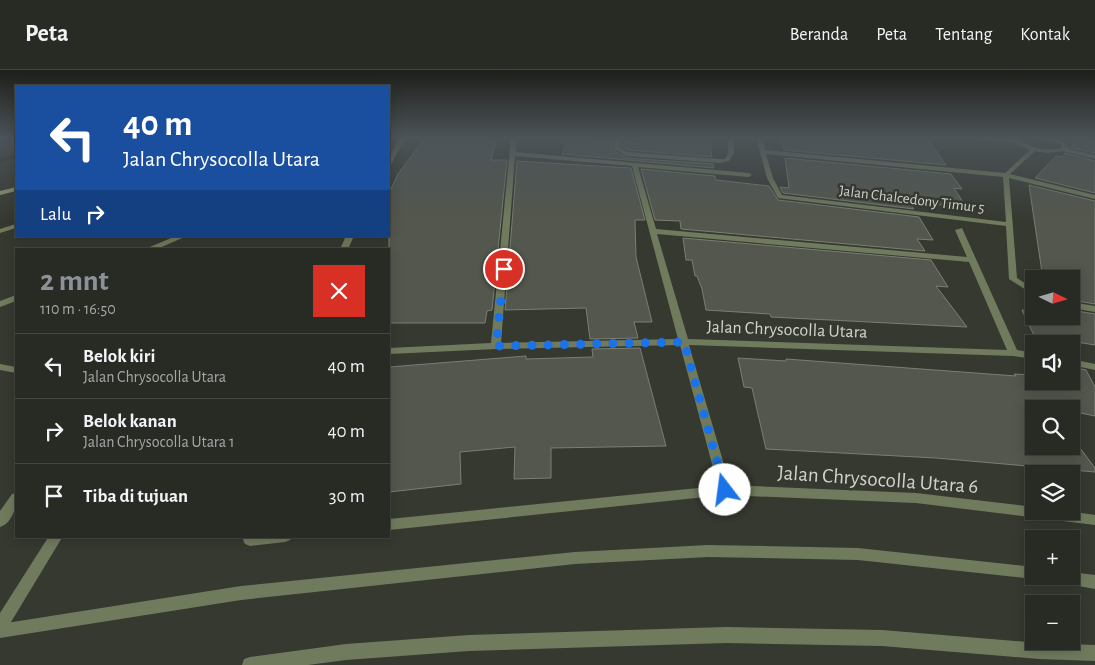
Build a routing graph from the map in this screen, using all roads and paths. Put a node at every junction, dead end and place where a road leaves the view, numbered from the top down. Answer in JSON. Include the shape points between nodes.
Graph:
{"nodes":[{"id":1,"x":513,"y":166,"type":"edge"},
{"id":2,"x":635,"y":166,"type":"edge"},
{"id":3,"x":652,"y":166,"type":"edge"},
{"id":4,"x":767,"y":166,"type":"edge"},
{"id":5,"x":908,"y":166,"type":"edge"},
{"id":6,"x":1016,"y":166,"type":"edge"},
{"id":7,"x":749,"y":175,"type":"dead end"},
{"id":8,"x":1006,"y":175,"type":"junction"},
{"id":9,"x":15,"y":189,"type":"edge"},
{"id":10,"x":0,"y":194,"type":"edge"},
{"id":11,"x":1095,"y":197,"type":"edge"},
{"id":12,"x":1008,"y":224,"type":"junction"},
{"id":13,"x":15,"y":226,"type":"edge"},
{"id":14,"x":959,"y":230,"type":"dead end"},
{"id":15,"x":0,"y":231,"type":"edge"},
{"id":16,"x":653,"y":231,"type":"junction"},
{"id":17,"x":180,"y":237,"type":"edge"},
{"id":18,"x":152,"y":248,"type":"edge"},
{"id":19,"x":972,"y":260,"type":"junction"},
{"id":20,"x":1025,"y":288,"type":"edge"},
{"id":21,"x":15,"y":298,"type":"edge"},
{"id":22,"x":0,"y":304,"type":"edge"},
{"id":23,"x":1080,"y":306,"type":"edge"},
{"id":24,"x":1095,"y":308,"type":"edge"},
{"id":25,"x":684,"y":342,"type":"junction"},
{"id":26,"x":496,"y":346,"type":"junction"},
{"id":27,"x":390,"y":351,"type":"edge"},
{"id":28,"x":1013,"y":353,"type":"junction"},
{"id":29,"x":1025,"y":355,"type":"edge"},
{"id":30,"x":1080,"y":364,"type":"edge"},
{"id":31,"x":1095,"y":366,"type":"edge"},
{"id":32,"x":0,"y":367,"type":"edge"},
{"id":33,"x":15,"y":370,"type":"edge"},
{"id":34,"x":725,"y":490,"type":"junction"},
{"id":35,"x":15,"y":500,"type":"edge"},
{"id":36,"x":1095,"y":520,"type":"edge"},
{"id":37,"x":0,"y":522,"type":"edge"},
{"id":38,"x":390,"y":525,"type":"edge"},
{"id":39,"x":55,"y":538,"type":"edge"},
{"id":40,"x":268,"y":538,"type":"edge"},
{"id":41,"x":250,"y":540,"type":"dead end"},
{"id":42,"x":1025,"y":572,"type":"edge"},
{"id":43,"x":1080,"y":580,"type":"edge"},
{"id":44,"x":1095,"y":582,"type":"edge"},
{"id":45,"x":0,"y":626,"type":"edge"},
{"id":46,"x":0,"y":631,"type":"edge"},
{"id":47,"x":1095,"y":653,"type":"edge"},
{"id":48,"x":250,"y":665,"type":"edge"}],
"edges":[{"from":1,"to":26,"type":"street"},
{"from":2,"to":16,"type":"street"},
{"from":3,"to":7,"type":"street"},
{"from":4,"to":12,"type":"street","name":"Jalan Chalcedony Timur 5","via":[[780,197],[784,198]]},
{"from":5,"to":8,"type":"street"},
{"from":6,"to":8,"type":"street"},
{"from":8,"to":11,"type":"street"},
{"from":8,"to":12,"type":"street"},
{"from":9,"to":10,"type":"main road"},
{"from":12,"to":20,"type":"street","via":[[1013,279]]},
{"from":13,"to":15,"type":"street"},
{"from":14,"to":19,"type":"street"},
{"from":16,"to":19,"type":"street"},
{"from":16,"to":25,"type":"street"},
{"from":17,"to":18,"type":"street"},
{"from":19,"to":28,"type":"street"},
{"from":21,"to":22,"type":"street"},
{"from":23,"to":24,"type":"street"},
{"from":25,"to":26,"type":"street","name":"Jalan Chrysocolla Utara"},
{"from":25,"to":28,"type":"street","name":"Jalan Chrysocolla Utara"},
{"from":25,"to":34,"type":"street"},
{"from":26,"to":27,"type":"street","name":"Jalan Chrysocolla Utara"},
{"from":28,"to":29,"type":"street","name":"Jalan Chrysocolla Utara"},
{"from":30,"to":31,"type":"street"},
{"from":32,"to":33,"type":"street"},
{"from":34,"to":36,"type":"street","name":"Jalan Chrysocolla Utara 6","via":[[916,498]]},
{"from":34,"to":38,"type":"street","name":"Jalan Chrysocolla Utara 6"},
{"from":35,"to":37,"type":"street"},
{"from":39,"to":45,"type":"street"},
{"from":40,"to":41,"type":"street"},
{"from":42,"to":46,"type":"street","via":[[858,554],[708,551],[603,557],[241,593]]},
{"from":43,"to":44,"type":"street"},
{"from":47,"to":48,"type":"street","via":[[882,638],[726,635],[469,642],[346,652]]}]}
